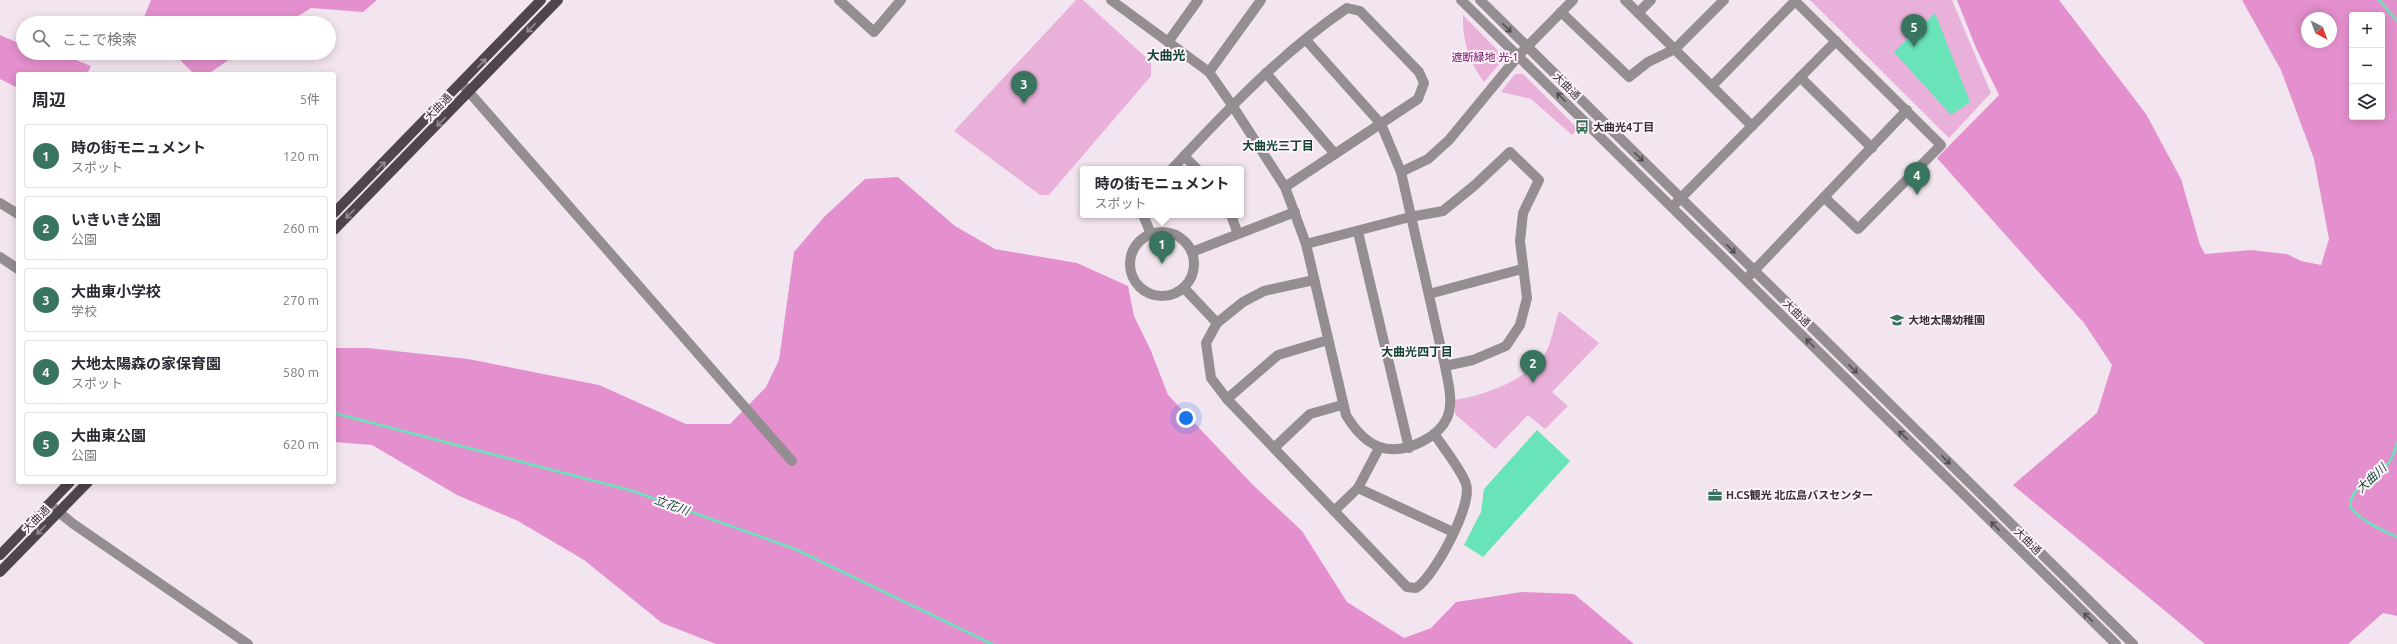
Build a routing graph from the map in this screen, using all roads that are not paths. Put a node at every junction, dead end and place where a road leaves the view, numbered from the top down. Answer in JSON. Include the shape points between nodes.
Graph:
{"nodes":[{"id":1,"x":541,"y":0,"type":"edge"},
{"id":2,"x":558,"y":0,"type":"edge"},
{"id":3,"x":839,"y":0,"type":"edge"},
{"id":4,"x":901,"y":0,"type":"edge"},
{"id":5,"x":1110,"y":0,"type":"edge"},
{"id":6,"x":1197,"y":0,"type":"edge"},
{"id":7,"x":1261,"y":0,"type":"edge"},
{"id":8,"x":1461,"y":0,"type":"edge"},
{"id":9,"x":1480,"y":0,"type":"edge"},
{"id":10,"x":1574,"y":0,"type":"edge"},
{"id":11,"x":1625,"y":0,"type":"edge"},
{"id":12,"x":1651,"y":0,"type":"edge"},
{"id":13,"x":1724,"y":0,"type":"edge"},
{"id":14,"x":1795,"y":1,"type":"edge"},
{"id":15,"x":1561,"y":12,"type":"junction"},
{"id":16,"x":1638,"y":13,"type":"junction"},
{"id":17,"x":1306,"y":40,"type":"junction"},
{"id":18,"x":1836,"y":41,"type":"junction"},
{"id":19,"x":1168,"y":42,"type":"junction"},
{"id":20,"x":1527,"y":47,"type":"junction"},
{"id":21,"x":1675,"y":49,"type":"junction"},
{"id":22,"x":1519,"y":56,"type":"junction"},
{"id":23,"x":1209,"y":72,"type":"junction"},
{"id":24,"x":1266,"y":73,"type":"junction"},
{"id":25,"x":1800,"y":77,"type":"junction"},
{"id":26,"x":462,"y":84,"type":"junction"},
{"id":27,"x":1712,"y":86,"type":"junction"},
{"id":28,"x":469,"y":93,"type":"junction"},
{"id":29,"x":1232,"y":105,"type":"junction"},
{"id":30,"x":1907,"y":110,"type":"junction"},
{"id":31,"x":1381,"y":124,"type":"junction"},
{"id":32,"x":1752,"y":126,"type":"junction"},
{"id":33,"x":1872,"y":148,"type":"junction"},
{"id":34,"x":1335,"y":154,"type":"junction"},
{"id":35,"x":1184,"y":156,"type":"junction"},
{"id":36,"x":1175,"y":166,"type":"edge"},
{"id":37,"x":1194,"y":166,"type":"edge"},
{"id":38,"x":1401,"y":172,"type":"junction"},
{"id":39,"x":1284,"y":187,"type":"junction"},
{"id":40,"x":1824,"y":197,"type":"junction"},
{"id":41,"x":1681,"y":199,"type":"junction"},
{"id":42,"x":0,"y":203,"type":"edge"},
{"id":43,"x":1672,"y":207,"type":"junction"},
{"id":44,"x":336,"y":211,"type":"edge"},
{"id":45,"x":1295,"y":212,"type":"junction"},
{"id":46,"x":16,"y":213,"type":"edge"},
{"id":47,"x":1410,"y":217,"type":"junction"},
{"id":48,"x":1144,"y":218,"type":"edge"},
{"id":49,"x":1232,"y":218,"type":"edge"},
{"id":50,"x":336,"y":228,"type":"edge"},
{"id":51,"x":1358,"y":232,"type":"junction"},
{"id":52,"x":1151,"y":234,"type":"junction"},
{"id":53,"x":1238,"y":234,"type":"junction"},
{"id":54,"x":1306,"y":244,"type":"junction"},
{"id":55,"x":1192,"y":252,"type":"junction"},
{"id":56,"x":0,"y":257,"type":"edge"},
{"id":57,"x":16,"y":268,"type":"edge"},
{"id":58,"x":1522,"y":269,"type":"junction"},
{"id":59,"x":1753,"y":271,"type":"junction"},
{"id":60,"x":1746,"y":279,"type":"junction"},
{"id":61,"x":1314,"y":280,"type":"junction"},
{"id":62,"x":1184,"y":288,"type":"junction"},
{"id":63,"x":1429,"y":294,"type":"junction"},
{"id":64,"x":1217,"y":323,"type":"junction"},
{"id":65,"x":1328,"y":340,"type":"junction"},
{"id":66,"x":1445,"y":366,"type":"junction"},
{"id":67,"x":1227,"y":399,"type":"junction"},
{"id":68,"x":1342,"y":405,"type":"junction"},
{"id":69,"x":1435,"y":435,"type":"junction"},
{"id":70,"x":1274,"y":448,"type":"junction"},
{"id":71,"x":1379,"y":448,"type":"junction"},
{"id":72,"x":1409,"y":448,"type":"junction"},
{"id":73,"x":792,"y":461,"type":"dead end"},
{"id":74,"x":68,"y":484,"type":"edge"},
{"id":75,"x":86,"y":484,"type":"edge"},
{"id":76,"x":1358,"y":488,"type":"junction"},
{"id":77,"x":49,"y":504,"type":"junction"},
{"id":78,"x":1334,"y":511,"type":"junction"},
{"id":79,"x":59,"y":513,"type":"junction"},
{"id":80,"x":1453,"y":532,"type":"junction"},
{"id":81,"x":4,"y":545,"type":"edge"},
{"id":82,"x":0,"y":555,"type":"edge"},
{"id":83,"x":0,"y":572,"type":"edge"},
{"id":84,"x":248,"y":644,"type":"edge"},
{"id":85,"x":2116,"y":644,"type":"edge"},
{"id":86,"x":2133,"y":644,"type":"edge"}],
"edges":[{"from":26,"to":1,"type":"main road","name":"大曲通","one_way":true},
{"from":2,"to":28,"type":"main road","name":"大曲通","one_way":true},
{"from":3,"to":4,"type":"street","via":[[874,32]]},
{"from":5,"to":19,"type":"street"},
{"from":6,"to":19,"type":"street"},
{"from":7,"to":23,"type":"street"},
{"from":8,"to":22,"type":"street","name":"大曲通"},
{"from":9,"to":20,"type":"street","name":"大曲通","one_way":true},
{"from":10,"to":15,"type":"street"},
{"from":11,"to":16,"type":"street"},
{"from":12,"to":16,"type":"street"},
{"from":13,"to":21,"type":"street"},
{"from":14,"to":18,"type":"street"},
{"from":14,"to":27,"type":"street"},
{"from":15,"to":20,"type":"street"},
{"from":15,"to":21,"type":"street","via":[[1628,77],[1648,62]]},
{"from":16,"to":21,"type":"street"},
{"from":17,"to":24,"type":"street"},
{"from":17,"to":31,"type":"street"},
{"from":17,"to":31,"type":"street","via":[[1347,8],[1360,10],[1419,72],[1424,83],[1418,99]]},
{"from":18,"to":25,"type":"street"},
{"from":18,"to":30,"type":"street"},
{"from":19,"to":23,"type":"street"},
{"from":20,"to":22,"type":"street"},
{"from":20,"to":41,"type":"street","name":"大曲通","one_way":true},
{"from":21,"to":27,"type":"street"},
{"from":22,"to":38,"type":"street","via":[[1449,140],[1428,159]]},
{"from":43,"to":22,"type":"street","name":"大曲通","one_way":true},
{"from":23,"to":29,"type":"street"},
{"from":24,"to":29,"type":"street"},
{"from":24,"to":34,"type":"street"},
{"from":25,"to":32,"type":"street"},
{"from":25,"to":33,"type":"street"},
{"from":26,"to":28,"type":"street"},
{"from":44,"to":26,"type":"main road","name":"大曲通","one_way":true},
{"from":27,"to":32,"type":"street"},
{"from":28,"to":50,"type":"main road","name":"大曲通","one_way":true},
{"from":28,"to":73,"type":"street"},
{"from":29,"to":35,"type":"street"},
{"from":29,"to":39,"type":"street"},
{"from":30,"to":33,"type":"street"},
{"from":30,"to":40,"type":"street","via":[[1941,145],[1858,229]]},
{"from":31,"to":34,"type":"street"},
{"from":31,"to":38,"type":"street"},
{"from":32,"to":41,"type":"street"},
{"from":33,"to":40,"type":"street"},
{"from":34,"to":39,"type":"street"},
{"from":35,"to":36,"type":"street"},
{"from":35,"to":37,"type":"street"},
{"from":38,"to":47,"type":"street"},
{"from":39,"to":45,"type":"street"},
{"from":40,"to":59,"type":"street"},
{"from":41,"to":43,"type":"street"},
{"from":41,"to":59,"type":"street","name":"大曲通","one_way":true},
{"from":42,"to":46,"type":"street"},
{"from":43,"to":60,"type":"street","name":"大曲通"},
{"from":45,"to":53,"type":"street"},
{"from":45,"to":54,"type":"street"},
{"from":47,"to":51,"type":"street"},
{"from":47,"to":58,"type":"street","via":[[1443,210],[1475,185],[1510,152],[1539,180],[1523,213],[1520,241]]},
{"from":47,"to":63,"type":"street"},
{"from":48,"to":52,"type":"street"},
{"from":49,"to":53,"type":"street"},
{"from":51,"to":54,"type":"street"},
{"from":51,"to":72,"type":"street"},
{"from":52,"to":55,"type":"street","via":[[1161,232],[1180,237]]},
{"from":52,"to":62,"type":"street","via":[[1139,243],[1131,256],[1130,266],[1135,281],[1146,292],[1155,296],[1175,294]]},
{"from":53,"to":55,"type":"street"},
{"from":54,"to":61,"type":"street"},
{"from":55,"to":62,"type":"street","via":[[1194,271]]},
{"from":56,"to":57,"type":"street"},
{"from":58,"to":63,"type":"street"},
{"from":58,"to":66,"type":"street","via":[[1527,298],[1520,325],[1506,346],[1473,360]]},
{"from":59,"to":60,"type":"street"},
{"from":59,"to":86,"type":"street","name":"大曲通","one_way":true},
{"from":85,"to":60,"type":"street","name":"大曲通","one_way":true},
{"from":61,"to":64,"type":"street","via":[[1264,290],[1243,302]]},
{"from":61,"to":65,"type":"street"},
{"from":62,"to":64,"type":"street"},
{"from":63,"to":66,"type":"street"},
{"from":64,"to":67,"type":"street","via":[[1206,343],[1211,378]]},
{"from":65,"to":67,"type":"street","via":[[1278,355]]},
{"from":65,"to":68,"type":"street"},
{"from":66,"to":69,"type":"street","via":[[1450,398],[1447,417]]},
{"from":67,"to":70,"type":"street"},
{"from":68,"to":70,"type":"street","via":[[1310,414]]},
{"from":68,"to":71,"type":"street","via":[[1355,431]]},
{"from":69,"to":72,"type":"street"},
{"from":69,"to":80,"type":"street","via":[[1466,484],[1467,499]]},
{"from":70,"to":78,"type":"street"},
{"from":71,"to":72,"type":"street"},
{"from":71,"to":76,"type":"street"},
{"from":74,"to":77,"type":"main road","name":"大曲通"},
{"from":75,"to":79,"type":"main road","name":"大曲通"},
{"from":76,"to":78,"type":"street"},
{"from":76,"to":80,"type":"street"},
{"from":77,"to":79,"type":"street"},
{"from":77,"to":81,"type":"main road","name":"大曲通"},
{"from":78,"to":80,"type":"street","via":[[1407,587],[1416,588],[1425,583]]},
{"from":79,"to":83,"type":"main road","name":"大曲通","one_way":true},
{"from":79,"to":84,"type":"street"},
{"from":81,"to":82,"type":"main road","name":"大曲通"}]}
